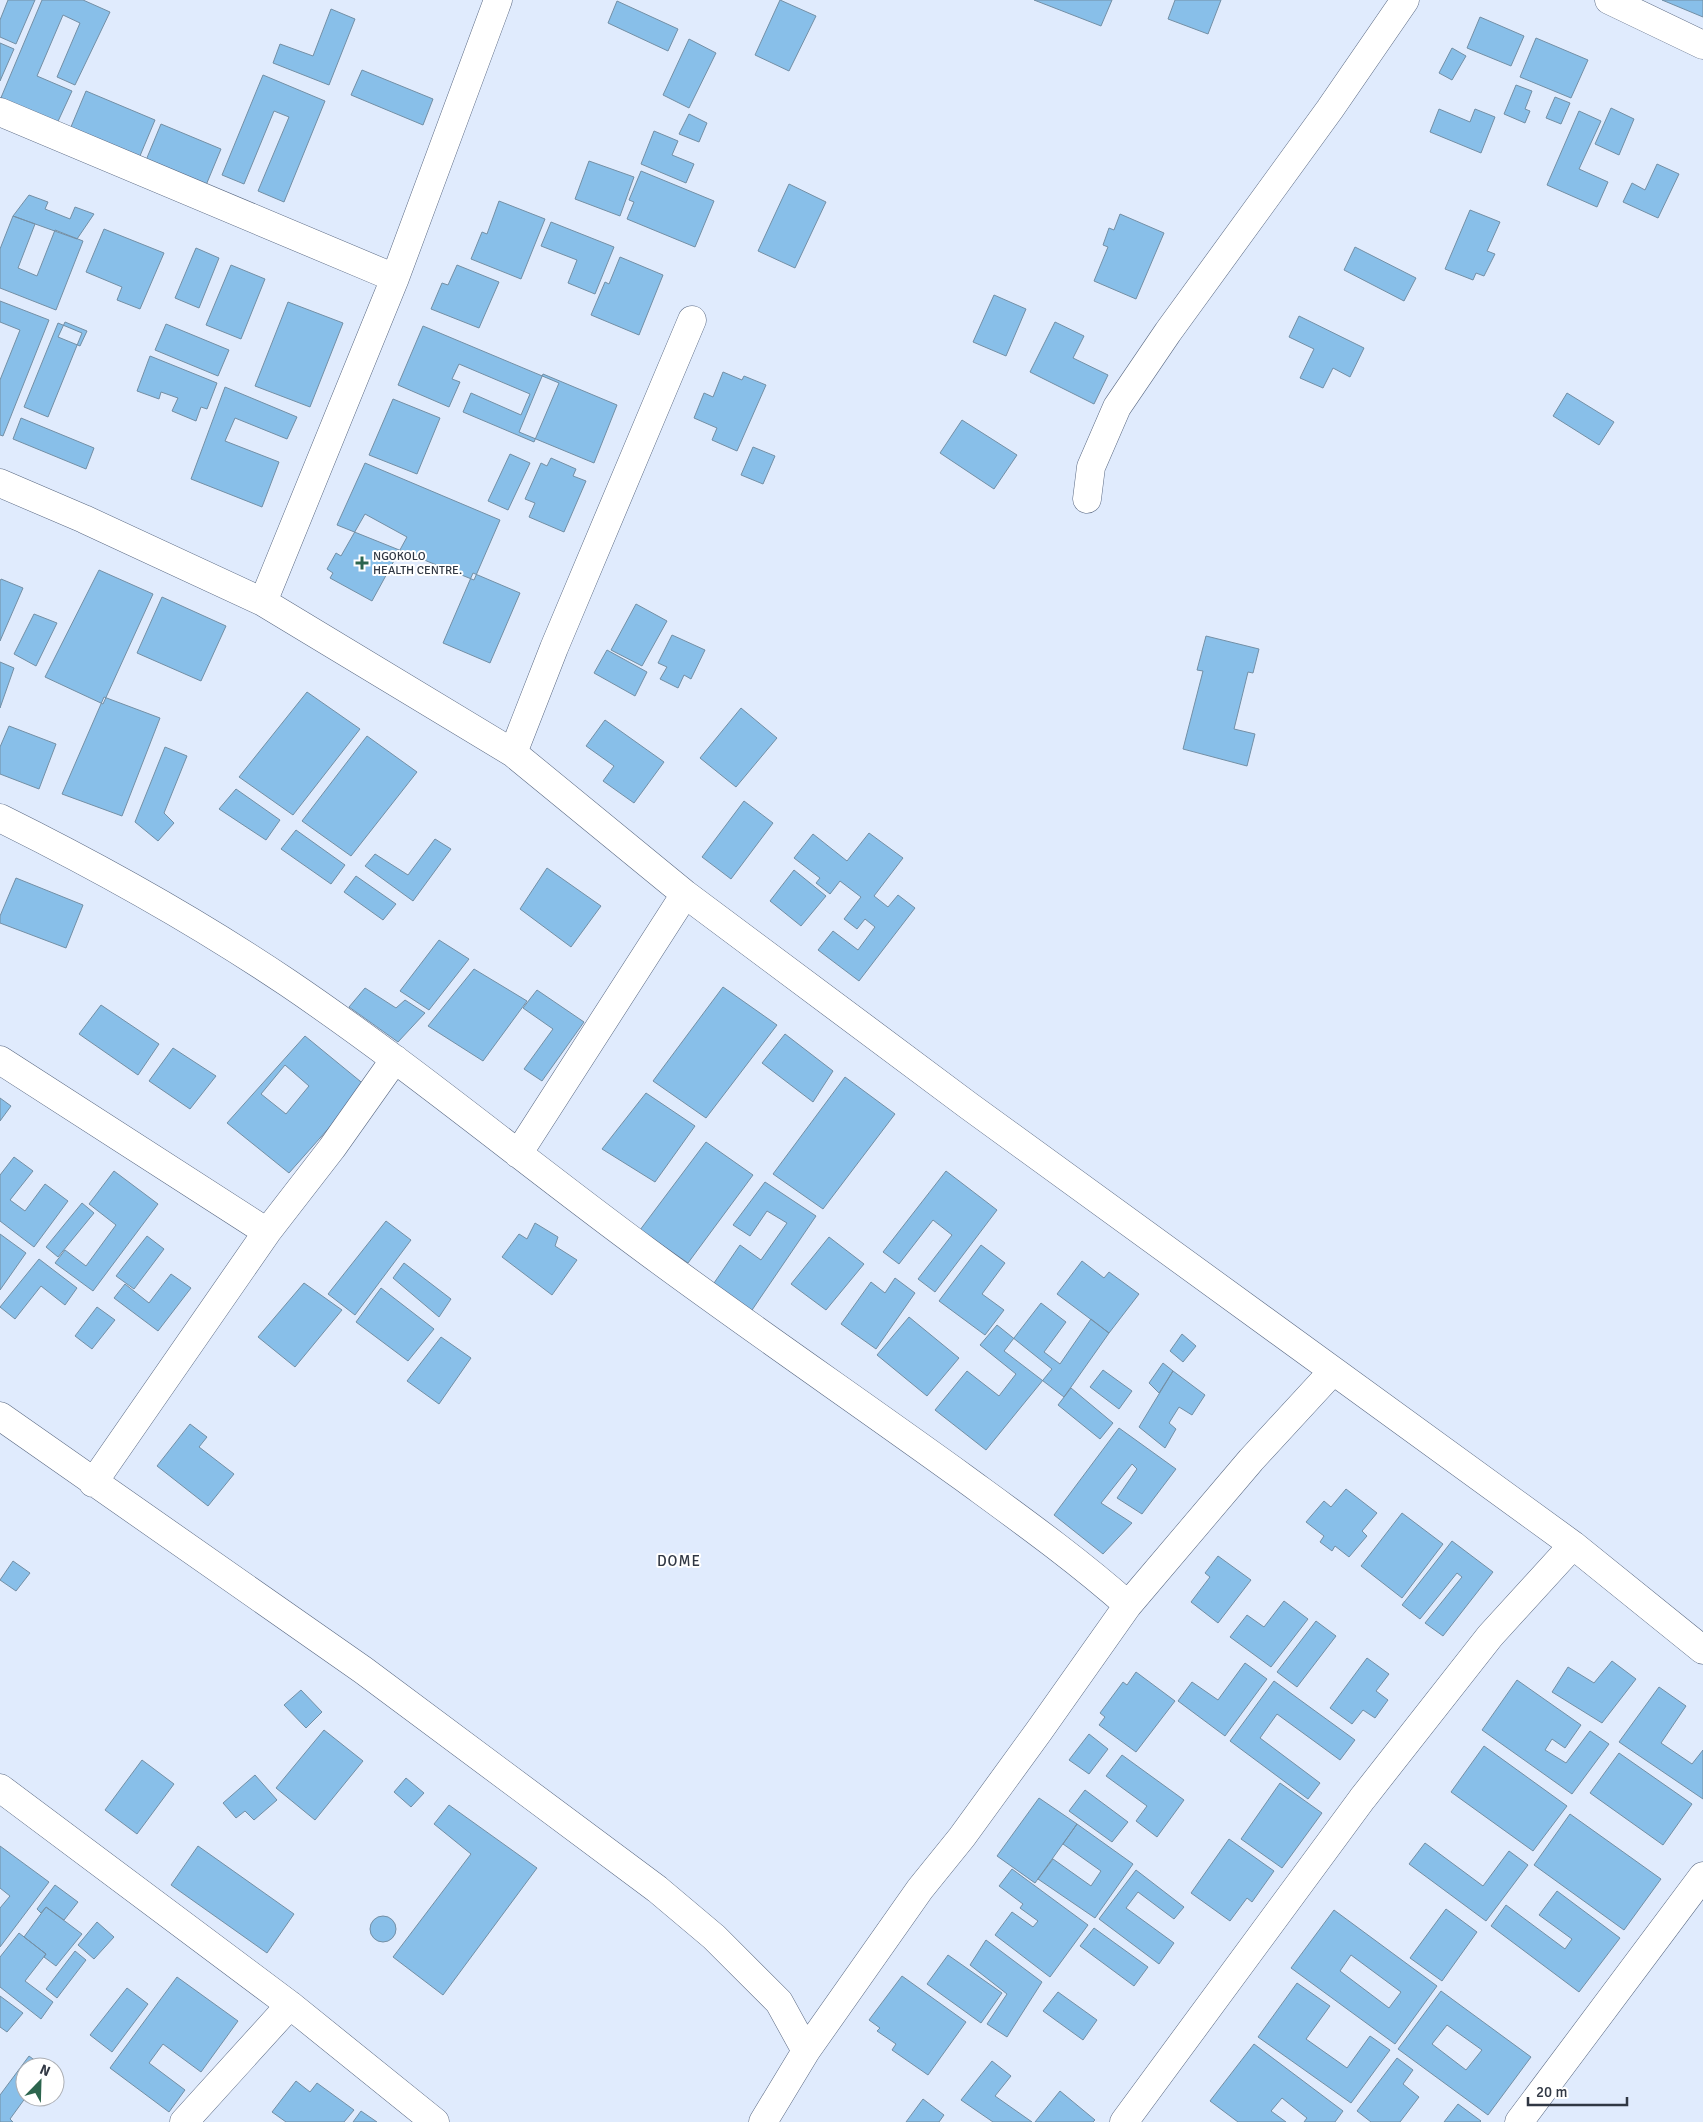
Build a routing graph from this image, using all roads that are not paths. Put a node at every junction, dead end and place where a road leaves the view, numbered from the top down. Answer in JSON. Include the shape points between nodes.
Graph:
{"nodes":[{"id":1,"x":498,"y":0,"type":"edge"},
{"id":2,"x":1405,"y":0,"type":"edge"},
{"id":3,"x":1609,"y":0,"type":"edge"},
{"id":4,"x":1703,"y":45,"type":"edge"},
{"id":5,"x":0,"y":112,"type":"edge"},
{"id":6,"x":395,"y":278,"type":"junction"},
{"id":7,"x":692,"y":320,"type":"dead end"},
{"id":8,"x":0,"y":483,"type":"edge"},
{"id":9,"x":1087,"y":499,"type":"dead end"},
{"id":10,"x":262,"y":602,"type":"junction"},
{"id":11,"x":512,"y":753,"type":"junction"},
{"id":12,"x":0,"y":818,"type":"edge"},
{"id":13,"x":684,"y":894,"type":"junction"},
{"id":14,"x":395,"y":1059,"type":"junction"},
{"id":15,"x":0,"y":1060,"type":"edge"},
{"id":16,"x":518,"y":1154,"type":"junction"},
{"id":17,"x":267,"y":1232,"type":"junction"},
{"id":18,"x":1333,"y":1371,"type":"junction"},
{"id":19,"x":0,"y":1416,"type":"edge"},
{"id":20,"x":93,"y":1483,"type":"junction"},
{"id":21,"x":1572,"y":1545,"type":"junction"},
{"id":22,"x":1128,"y":1605,"type":"junction"},
{"id":23,"x":1703,"y":1650,"type":"edge"},
{"id":24,"x":0,"y":1788,"type":"edge"},
{"id":25,"x":1703,"y":1876,"type":"edge"},
{"id":26,"x":290,"y":2005,"type":"junction"},
{"id":27,"x":806,"y":2051,"type":"junction"},
{"id":28,"x":184,"y":2122,"type":"edge"},
{"id":29,"x":435,"y":2122,"type":"edge"},
{"id":30,"x":763,"y":2122,"type":"edge"},
{"id":31,"x":1124,"y":2122,"type":"edge"},
{"id":32,"x":1519,"y":2122,"type":"edge"}],
"edges":[{"from":1,"to":6,"type":"street"},
{"from":2,"to":9,"type":"street","via":[[1117,407],[1091,467]]},
{"from":3,"to":4,"type":"street"},
{"from":5,"to":6,"type":"street"},
{"from":6,"to":10,"type":"street"},
{"from":7,"to":11,"type":"street"},
{"from":8,"to":10,"type":"street","via":[[84,518]]},
{"from":10,"to":11,"type":"street"},
{"from":11,"to":13,"type":"street"},
{"from":12,"to":14,"type":"street","via":[[166,906],[287,982]]},
{"from":13,"to":16,"type":"street"},
{"from":13,"to":18,"type":"street"},
{"from":14,"to":16,"type":"street"},
{"from":14,"to":17,"type":"street"},
{"from":15,"to":17,"type":"street"},
{"from":16,"to":22,"type":"street","via":[[648,1252],[1002,1506],[1093,1574]]},
{"from":17,"to":20,"type":"street"},
{"from":18,"to":21,"type":"street"},
{"from":18,"to":22,"type":"street","via":[[1251,1460]]},
{"from":19,"to":20,"type":"street"},
{"from":20,"to":27,"type":"street","via":[[363,1670],[657,1890],[714,1937],[779,2002]]},
{"from":21,"to":23,"type":"street"},
{"from":21,"to":31,"type":"street","via":[[1490,1636],[1368,1791]]},
{"from":22,"to":27,"type":"street"},
{"from":24,"to":26,"type":"street"},
{"from":25,"to":32,"type":"street"},
{"from":26,"to":28,"type":"street"},
{"from":26,"to":29,"type":"street"},
{"from":27,"to":30,"type":"street"}]}
